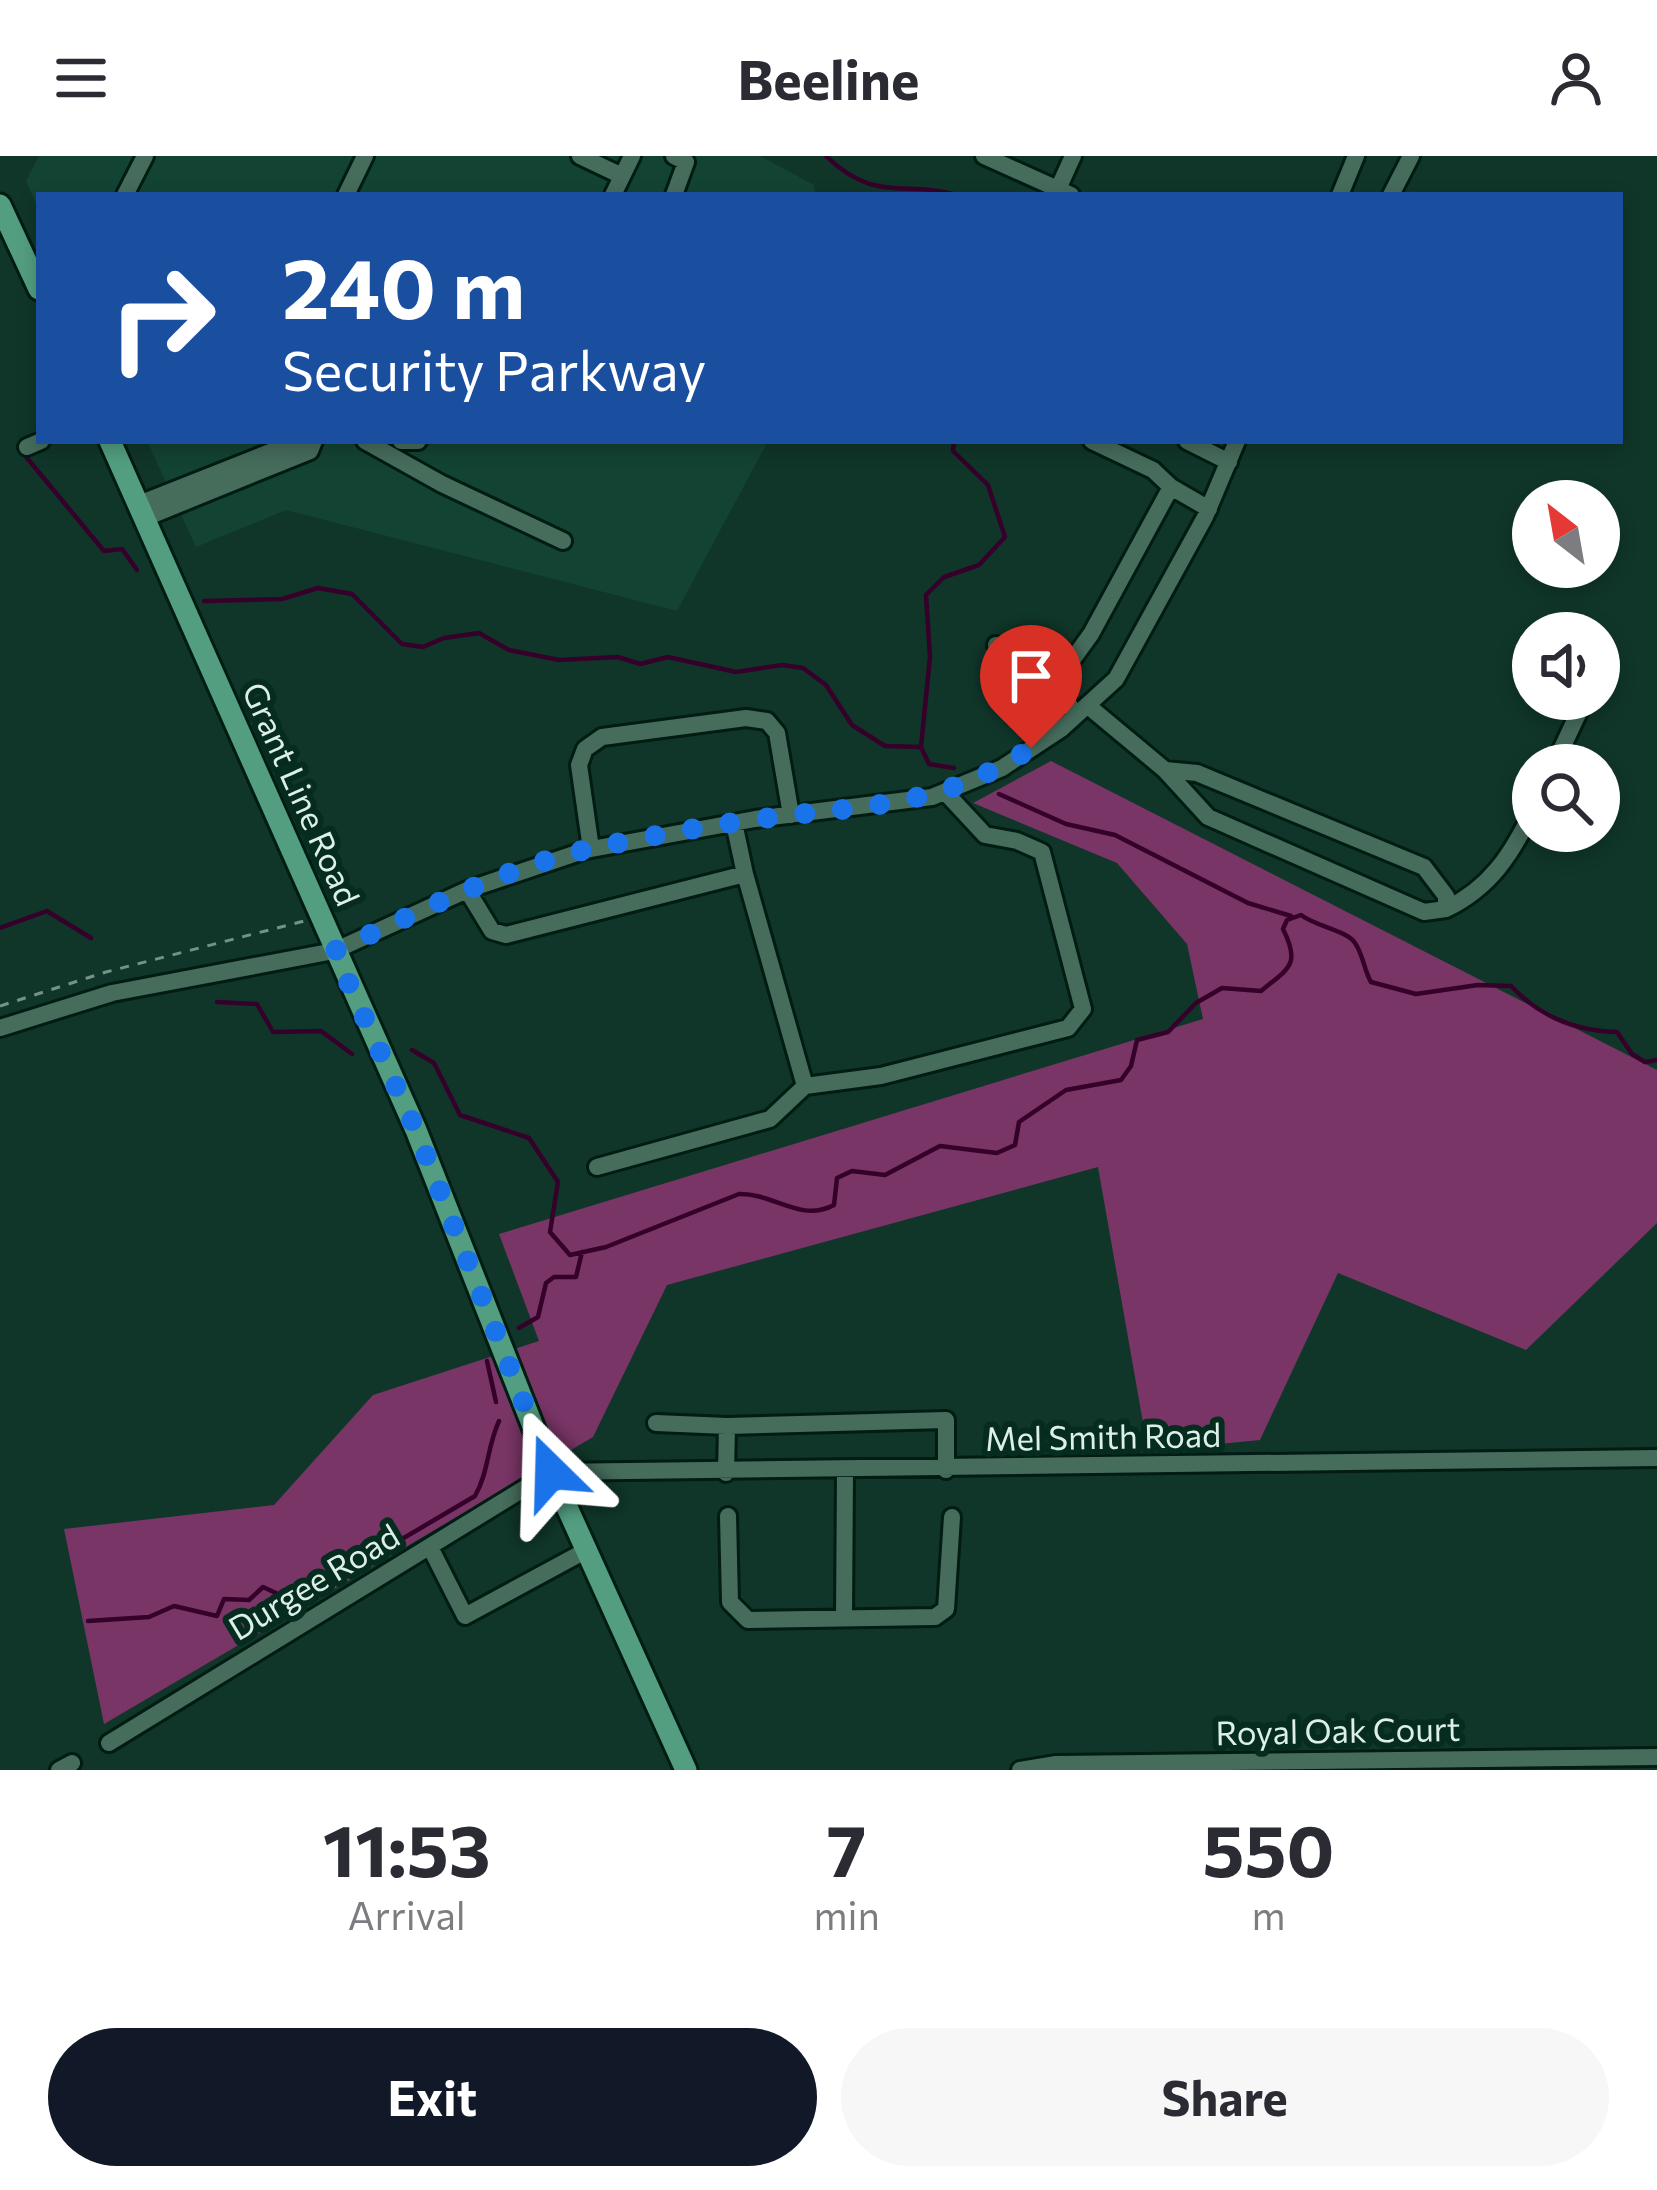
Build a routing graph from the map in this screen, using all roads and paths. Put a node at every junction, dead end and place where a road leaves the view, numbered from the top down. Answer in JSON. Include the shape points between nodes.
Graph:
{"nodes":[{"id":1,"x":145,"y":156,"type":"edge"},
{"id":2,"x":365,"y":156,"type":"edge"},
{"id":3,"x":580,"y":156,"type":"edge"},
{"id":4,"x":632,"y":156,"type":"edge"},
{"id":5,"x":674,"y":156,"type":"edge"},
{"id":6,"x":984,"y":156,"type":"edge"},
{"id":7,"x":1072,"y":156,"type":"edge"},
{"id":8,"x":1356,"y":156,"type":"edge"},
{"id":9,"x":1411,"y":156,"type":"edge"},
{"id":10,"x":622,"y":176,"type":"junction"},
{"id":11,"x":126,"y":192,"type":"edge"},
{"id":12,"x":347,"y":192,"type":"edge"},
{"id":13,"x":614,"y":192,"type":"edge"},
{"id":14,"x":675,"y":192,"type":"edge"},
{"id":15,"x":1064,"y":192,"type":"edge"},
{"id":16,"x":1346,"y":192,"type":"edge"},
{"id":17,"x":1393,"y":192,"type":"edge"},
{"id":18,"x":0,"y":205,"type":"edge"},
{"id":19,"x":36,"y":283,"type":"edge"},
{"id":20,"x":111,"y":444,"type":"edge"},
{"id":21,"x":291,"y":444,"type":"edge"},
{"id":22,"x":314,"y":444,"type":"edge"},
{"id":23,"x":370,"y":444,"type":"edge"},
{"id":24,"x":1098,"y":444,"type":"edge"},
{"id":25,"x":1193,"y":444,"type":"edge"},
{"id":26,"x":1237,"y":444,"type":"edge"},
{"id":27,"x":1228,"y":462,"type":"junction"},
{"id":28,"x":1171,"y":487,"type":"junction"},
{"id":29,"x":1209,"y":508,"type":"junction"},
{"id":30,"x":142,"y":511,"type":"junction"},
{"id":31,"x":563,"y":542,"type":"dead end"},
{"id":32,"x":996,"y":645,"type":"dead end"},
{"id":33,"x":1057,"y":681,"type":"junction"},
{"id":34,"x":1081,"y":710,"type":"junction"},
{"id":35,"x":1165,"y":770,"type":"junction"},
{"id":36,"x":945,"y":792,"type":"junction"},
{"id":37,"x":791,"y":815,"type":"junction"},
{"id":38,"x":734,"y":823,"type":"junction"},
{"id":39,"x":591,"y":849,"type":"junction"},
{"id":40,"x":1512,"y":849,"type":"edge"},
{"id":41,"x":745,"y":874,"type":"junction"},
{"id":42,"x":467,"y":890,"type":"junction"},
{"id":43,"x":1446,"y":909,"type":"junction"},
{"id":44,"x":278,"y":924,"type":"dead end"},
{"id":45,"x":334,"y":951,"type":"junction"},
{"id":46,"x":0,"y":1006,"type":"edge"},
{"id":47,"x":0,"y":1028,"type":"edge"},
{"id":48,"x":805,"y":1086,"type":"junction"},
{"id":49,"x":597,"y":1167,"type":"dead end"},
{"id":50,"x":656,"y":1424,"type":"dead end"},
{"id":51,"x":727,"y":1426,"type":"junction"},
{"id":52,"x":1657,"y":1458,"type":"edge"},
{"id":53,"x":946,"y":1470,"type":"junction"},
{"id":54,"x":551,"y":1472,"type":"junction"},
{"id":55,"x":845,"y":1472,"type":"junction"},
{"id":56,"x":726,"y":1474,"type":"junction"},
{"id":57,"x":728,"y":1516,"type":"dead end"},
{"id":58,"x":952,"y":1517,"type":"dead end"},
{"id":59,"x":430,"y":1547,"type":"junction"},
{"id":60,"x":585,"y":1551,"type":"junction"},
{"id":61,"x":844,"y":1618,"type":"junction"},
{"id":62,"x":109,"y":1743,"type":"dead end"},
{"id":63,"x":1656,"y":1760,"type":"edge"},
{"id":64,"x":1429,"y":1765,"type":"edge"},
{"id":65,"x":1203,"y":1766,"type":"edge"},
{"id":66,"x":686,"y":1770,"type":"edge"},
{"id":67,"x":1020,"y":1770,"type":"edge"}],
"edges":[{"from":1,"to":11,"type":"street"},
{"from":2,"to":12,"type":"street"},
{"from":3,"to":10,"type":"street"},
{"from":4,"to":10,"type":"street"},
{"from":5,"to":14,"type":"street","via":[[687,168]]},
{"from":6,"to":15,"type":"street"},
{"from":7,"to":15,"type":"street"},
{"from":8,"to":16,"type":"street"},
{"from":9,"to":17,"type":"street"},
{"from":10,"to":13,"type":"street"},
{"from":18,"to":19,"type":"main road"},
{"from":20,"to":30,"type":"main road","name":"Grant Line Road"},
{"from":21,"to":30,"type":"street"},
{"from":22,"to":30,"type":"street"},
{"from":23,"to":31,"type":"street"},
{"from":24,"to":28,"type":"street"},
{"from":25,"to":27,"type":"street"},
{"from":26,"to":27,"type":"street"},
{"from":27,"to":29,"type":"street"},
{"from":28,"to":29,"type":"street"},
{"from":28,"to":33,"type":"street"},
{"from":29,"to":34,"type":"street","via":[[1116,679]]},
{"from":30,"to":45,"type":"main road","name":"Grant Line Road"},
{"from":32,"to":33,"type":"street"},
{"from":33,"to":34,"type":"street"},
{"from":34,"to":35,"type":"street"},
{"from":34,"to":36,"type":"street","via":[[1002,768]]},
{"from":35,"to":43,"type":"street","via":[[1208,817],[1424,912]]},
{"from":35,"to":43,"type":"street","via":[[1197,772],[1424,867],[1446,896]]},
{"from":36,"to":37,"type":"street"},
{"from":36,"to":48,"type":"street","via":[[985,835],[1042,852],[1083,1009],[1068,1028],[881,1076]]},
{"from":37,"to":38,"type":"street"},
{"from":37,"to":39,"type":"street","via":[[777,733],[767,721],[602,737],[579,765]]},
{"from":38,"to":39,"type":"street"},
{"from":38,"to":41,"type":"street"},
{"from":39,"to":42,"type":"street"},
{"from":40,"to":43,"type":"street","via":[[1475,895]]},
{"from":41,"to":42,"type":"street","via":[[506,934],[492,931]]},
{"from":41,"to":48,"type":"street"},
{"from":42,"to":45,"type":"street"},
{"from":44,"to":46,"type":"path"},
{"from":45,"to":47,"type":"street","via":[[112,993]]},
{"from":45,"to":54,"type":"main road","name":"Grant Line Road","via":[[416,1130]]},
{"from":48,"to":49,"type":"street","via":[[770,1119]]},
{"from":50,"to":51,"type":"street"},
{"from":51,"to":53,"type":"street","via":[[946,1420]]},
{"from":51,"to":56,"type":"street"},
{"from":52,"to":53,"type":"street","name":"Mel Smith Road"},
{"from":53,"to":55,"type":"street","name":"Mel Smith Road"},
{"from":54,"to":56,"type":"street","name":"Mel Smith Road"},
{"from":54,"to":59,"type":"street","name":"Durgee Road"},
{"from":54,"to":60,"type":"main road","name":"Grant Line Road"},
{"from":55,"to":56,"type":"street","name":"Mel Smith Road"},
{"from":55,"to":61,"type":"street"},
{"from":57,"to":61,"type":"street","via":[[736,1613],[748,1620]]},
{"from":58,"to":61,"type":"street","via":[[946,1609],[935,1617]]},
{"from":59,"to":60,"type":"street","via":[[465,1616]]},
{"from":59,"to":62,"type":"street","name":"Durgee Road"},
{"from":60,"to":66,"type":"main road","name":"Grant Line Road"},
{"from":63,"to":64,"type":"street","name":"Royal Oak Court"},
{"from":64,"to":65,"type":"street","name":"Royal Oak Court"},
{"from":65,"to":67,"type":"street","name":"Royal Oak Court"}]}
